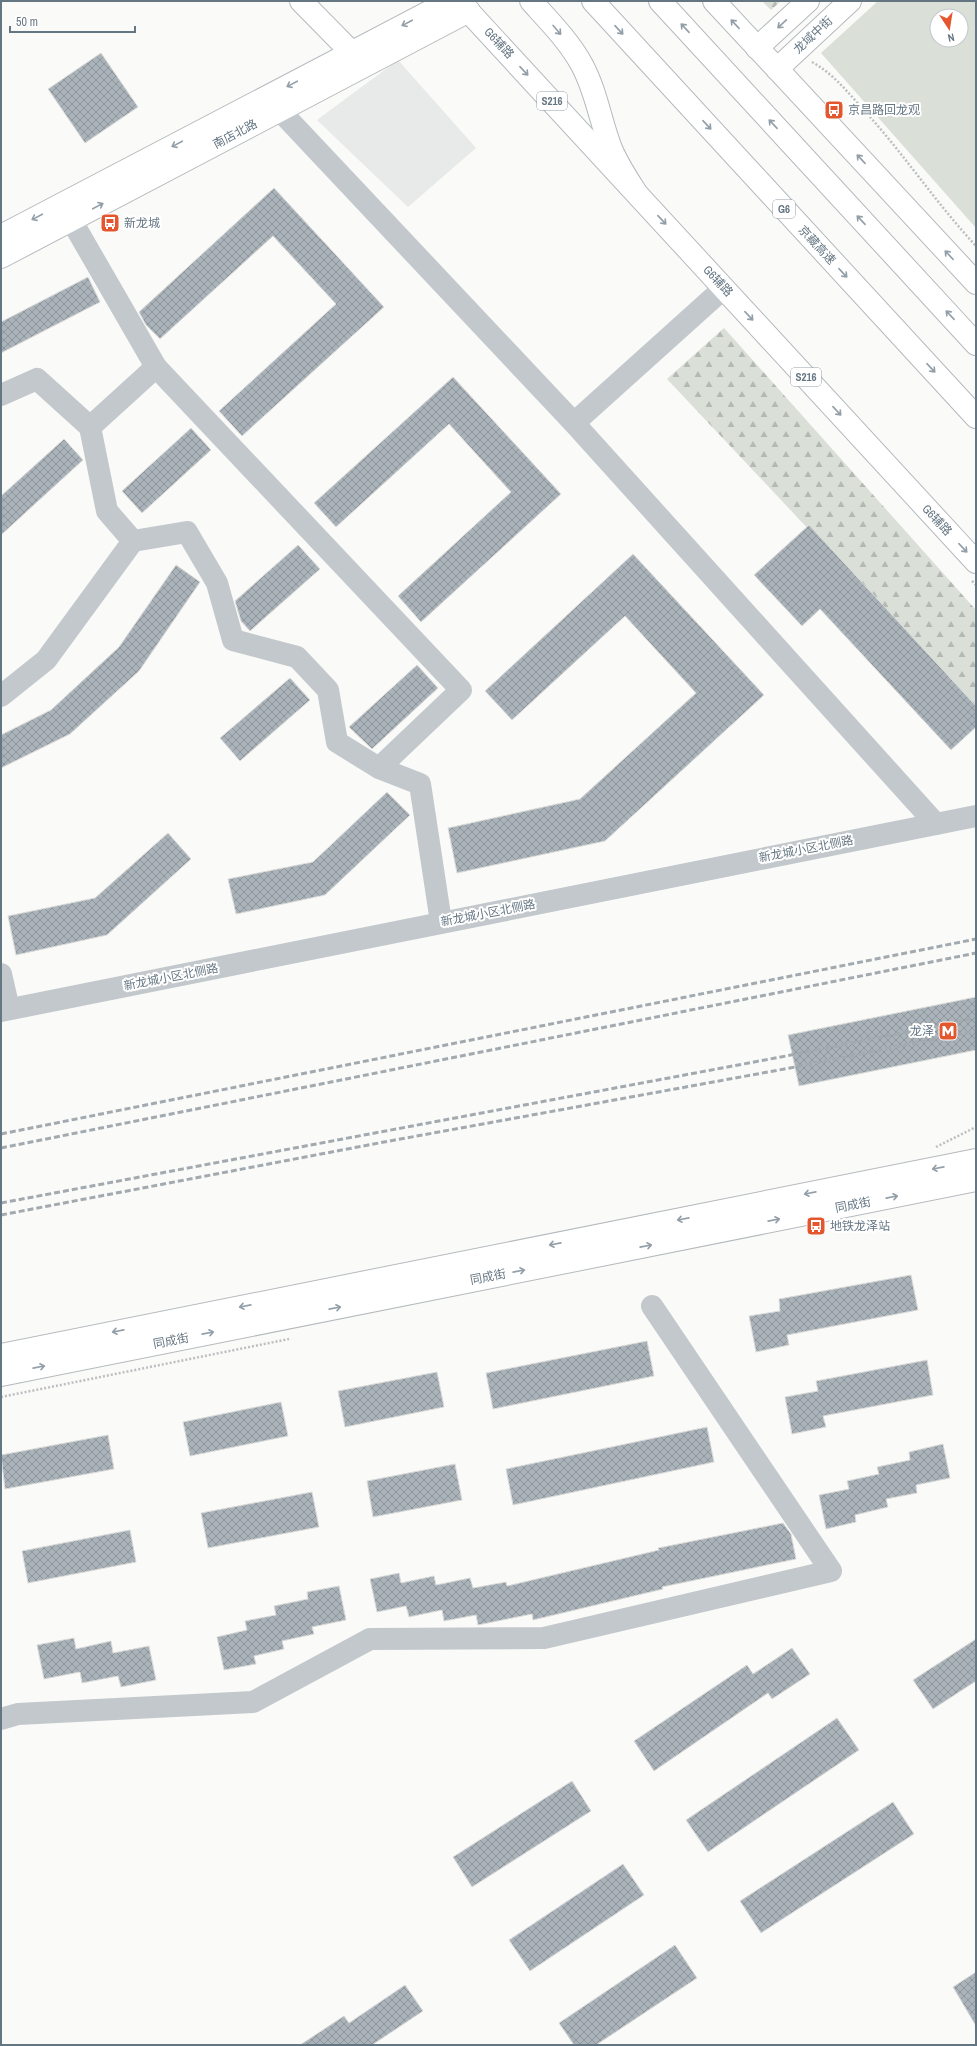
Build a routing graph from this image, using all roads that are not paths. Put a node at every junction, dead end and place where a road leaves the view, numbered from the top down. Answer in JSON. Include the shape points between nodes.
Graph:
{"nodes":[{"id":1,"x":301,"y":1,"type":"edge"},
{"id":2,"x":317,"y":1,"type":"edge"},
{"id":3,"x":450,"y":1,"type":"edge"},
{"id":4,"x":531,"y":1,"type":"edge"},
{"id":5,"x":593,"y":1,"type":"edge"},
{"id":6,"x":660,"y":1,"type":"edge"},
{"id":7,"x":714,"y":1,"type":"edge"},
{"id":8,"x":808,"y":1,"type":"edge"},
{"id":9,"x":850,"y":1,"type":"edge"},
{"id":10,"x":464,"y":6,"type":"edge"},
{"id":11,"x":757,"y":48,"type":"junction"},
{"id":12,"x":364,"y":57,"type":"junction"},
{"id":13,"x":777,"y":69,"type":"junction"},
{"id":14,"x":273,"y":104,"type":"junction"},
{"id":15,"x":635,"y":191,"type":"junction"},
{"id":16,"x":67,"y":212,"type":"junction"},
{"id":17,"x":1,"y":236,"type":"edge"},
{"id":18,"x":1,"y":257,"type":"edge"},
{"id":19,"x":976,"y":283,"type":"edge"},
{"id":20,"x":724,"y":288,"type":"junction"},
{"id":21,"x":976,"y":344,"type":"edge"},
{"id":22,"x":156,"y":368,"type":"junction"},
{"id":23,"x":1,"y":396,"type":"edge"},
{"id":24,"x":976,"y":417,"type":"edge"},
{"id":25,"x":574,"y":423,"type":"junction"},
{"id":26,"x":90,"y":427,"type":"junction"},
{"id":27,"x":133,"y":542,"type":"junction"},
{"id":28,"x":976,"y":562,"type":"edge"},
{"id":29,"x":1,"y":696,"type":"edge"},
{"id":30,"x":379,"y":768,"type":"junction"},
{"id":31,"x":976,"y":816,"type":"edge"},
{"id":32,"x":936,"y":824,"type":"junction"},
{"id":33,"x":441,"y":922,"type":"junction"},
{"id":34,"x":1,"y":974,"type":"edge"},
{"id":35,"x":5,"y":1010,"type":"edge"},
{"id":36,"x":976,"y":1160,"type":"edge"},
{"id":37,"x":976,"y":1180,"type":"edge"},
{"id":38,"x":652,"y":1306,"type":"dead end"},
{"id":39,"x":1,"y":1355,"type":"edge"},
{"id":40,"x":1,"y":1375,"type":"edge"},
{"id":41,"x":1,"y":1719,"type":"edge"}],
"edges":[{"from":1,"to":12,"type":"main road"},
{"from":2,"to":12,"type":"main road"},
{"from":3,"to":12,"type":"main road","name":"南店北路","one_way":true},
{"from":4,"to":15,"type":"main road","one_way":true,"via":[[566,41],[582,65],[595,94],[610,146]]},
{"from":5,"to":24,"type":"main road","name":"京藏高速","number":"G6","one_way":true},
{"from":21,"to":6,"type":"main road","one_way":true},
{"from":11,"to":7,"type":"main road","one_way":true},
{"from":8,"to":11,"type":"main road","one_way":true},
{"from":9,"to":13,"type":"main road","name":"龙域中街"},
{"from":10,"to":12,"type":"main road","name":"南店北路"},
{"from":10,"to":15,"type":"main road","name":"G6辅路","number":"S216","one_way":true},
{"from":11,"to":13,"type":"main road"},
{"from":12,"to":14,"type":"main road","name":"南店北路"},
{"from":19,"to":13,"type":"main road","one_way":true},
{"from":14,"to":16,"type":"main road","name":"南店北路"},
{"from":14,"to":25,"type":"street"},
{"from":15,"to":20,"type":"main road","name":"G6辅路","number":"S216","one_way":true},
{"from":16,"to":17,"type":"main road","name":"南店北路","one_way":true},
{"from":16,"to":18,"type":"main road","name":"南店北路"},
{"from":16,"to":22,"type":"street"},
{"from":20,"to":25,"type":"street"},
{"from":20,"to":28,"type":"main road","name":"G6辅路","number":"S216","one_way":true},
{"from":22,"to":26,"type":"street"},
{"from":22,"to":30,"type":"street","via":[[461,690]]},
{"from":23,"to":26,"type":"street","via":[[37,379]]},
{"from":25,"to":32,"type":"street"},
{"from":26,"to":27,"type":"street","via":[[107,511]]},
{"from":27,"to":29,"type":"street","via":[[46,660]]},
{"from":27,"to":30,"type":"street","via":[[187,532],[218,583],[233,640],[297,657],[328,690],[337,742]]},
{"from":30,"to":33,"type":"street","via":[[420,784]]},
{"from":31,"to":32,"type":"street","name":"新龙城小区北侧路"},
{"from":32,"to":33,"type":"street","name":"新龙城小区北侧路"},
{"from":33,"to":35,"type":"street","name":"新龙城小区北侧路"},
{"from":34,"to":35,"type":"street"},
{"from":36,"to":39,"type":"main road","name":"同成街","one_way":true},
{"from":40,"to":37,"type":"main road","name":"同成街","one_way":true},
{"from":38,"to":41,"type":"street","via":[[831,1571],[544,1638],[370,1639],[253,1702],[18,1714]]}]}
